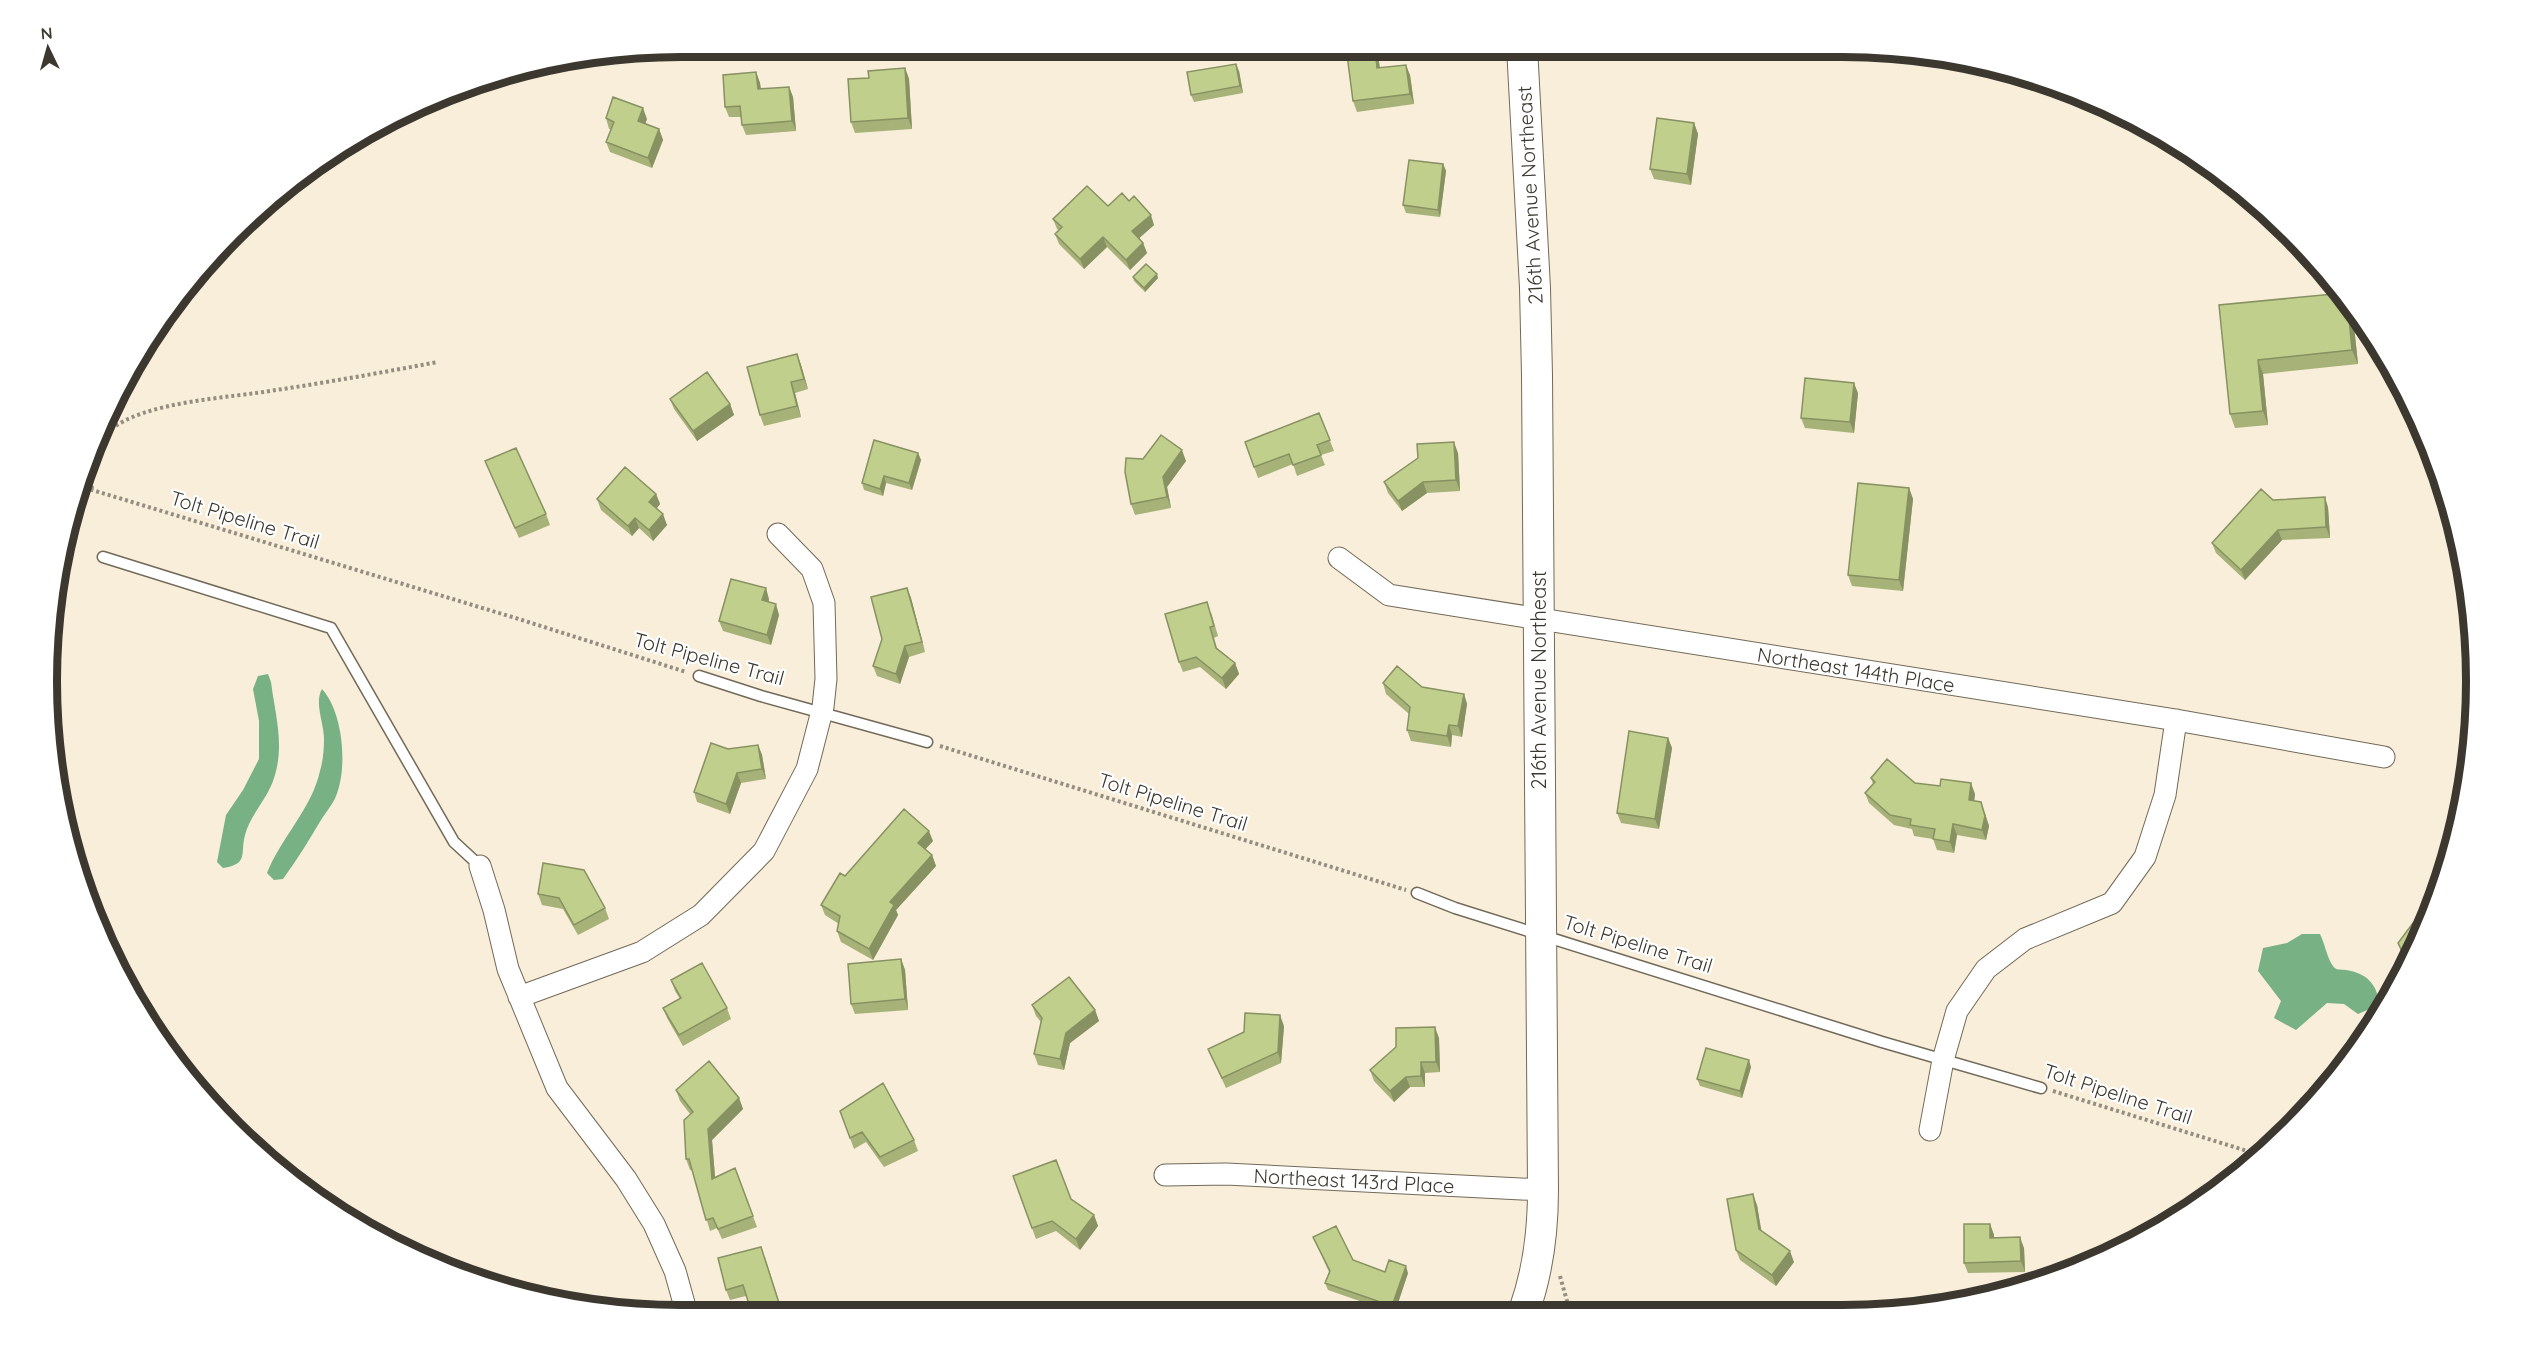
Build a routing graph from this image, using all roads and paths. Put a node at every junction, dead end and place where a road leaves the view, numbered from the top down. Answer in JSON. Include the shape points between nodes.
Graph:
{"nodes":[{"id":1,"x":1523,"y":57,"type":"edge"},
{"id":2,"x":438,"y":362,"type":"dead end"},
{"id":3,"x":109,"y":431,"type":"edge"},
{"id":4,"x":91,"y":477,"type":"edge"},
{"id":5,"x":88,"y":488,"type":"edge"},
{"id":6,"x":92,"y":489,"type":"junction"},
{"id":7,"x":778,"y":534,"type":"dead end"},
{"id":8,"x":103,"y":557,"type":"dead end"},
{"id":9,"x":1339,"y":558,"type":"dead end"},
{"id":10,"x":1539,"y":620,"type":"junction"},
{"id":11,"x":699,"y":676,"type":"joint"},
{"id":12,"x":822,"y":712,"type":"junction"},
{"id":13,"x":2176,"y":720,"type":"junction"},
{"id":14,"x":927,"y":742,"type":"joint"},
{"id":15,"x":2384,"y":758,"type":"dead end"},
{"id":16,"x":480,"y":866,"type":"joint"},
{"id":17,"x":1417,"y":893,"type":"joint"},
{"id":18,"x":1541,"y":934,"type":"junction"},
{"id":19,"x":519,"y":998,"type":"junction"},
{"id":20,"x":1943,"y":1060,"type":"junction"},
{"id":21,"x":2040,"y":1088,"type":"joint"},
{"id":22,"x":1929,"y":1130,"type":"dead end"},
{"id":23,"x":2251,"y":1152,"type":"edge"},
{"id":24,"x":1165,"y":1175,"type":"dead end"},
{"id":25,"x":1543,"y":1190,"type":"junction"},
{"id":26,"x":684,"y":1305,"type":"edge"},
{"id":27,"x":1526,"y":1305,"type":"edge"}],
"edges":[{"from":1,"to":10,"type":"street","name":"216th Avenue Northeast","via":[[1535,288]]},
{"from":2,"to":3,"type":"path","via":[[194,401],[145,412]]},
{"from":4,"to":6,"type":"path"},
{"from":5,"to":6,"type":"path","name":"Tolt Pipeline Trail"},
{"from":6,"to":11,"type":"path","name":"Tolt Pipeline Trail"},
{"from":7,"to":12,"type":"street","via":[[812,569],[824,603],[826,679]]},
{"from":8,"to":16,"type":"lane","via":[[331,628],[454,842]]},
{"from":9,"to":10,"type":"street","name":"Northeast 144th Place","via":[[1389,595]]},
{"from":10,"to":13,"type":"street","name":"Northeast 144th Place"},
{"from":10,"to":18,"type":"street","name":"216th Avenue Northeast"},
{"from":11,"to":12,"type":"lane"},
{"from":12,"to":14,"type":"lane"},
{"from":12,"to":19,"type":"street","via":[[807,769],[764,851],[701,915],[642,952]]},
{"from":13,"to":15,"type":"street","name":"Northeast 144th Place"},
{"from":13,"to":20,"type":"street","via":[[2165,795],[2145,858],[2112,903],[2025,939],[1986,969],[1958,1011]]},
{"from":14,"to":17,"type":"path","name":"Tolt Pipeline Trail"},
{"from":16,"to":19,"type":"street"},
{"from":17,"to":18,"type":"lane"},
{"from":18,"to":20,"type":"lane"},
{"from":18,"to":25,"type":"street","name":"216th Avenue Northeast"},
{"from":19,"to":26,"type":"street","via":[[557,1088],[626,1179],[654,1224],[675,1271]]},
{"from":20,"to":21,"type":"lane"},
{"from":20,"to":22,"type":"street"},
{"from":21,"to":23,"type":"path","name":"Tolt Pipeline Trail"},
{"from":24,"to":25,"type":"street","name":"Northeast 143rd Place","via":[[1226,1174]]},
{"from":25,"to":27,"type":"street","name":"216th Avenue Northeast","via":[[1540,1246]]}]}
